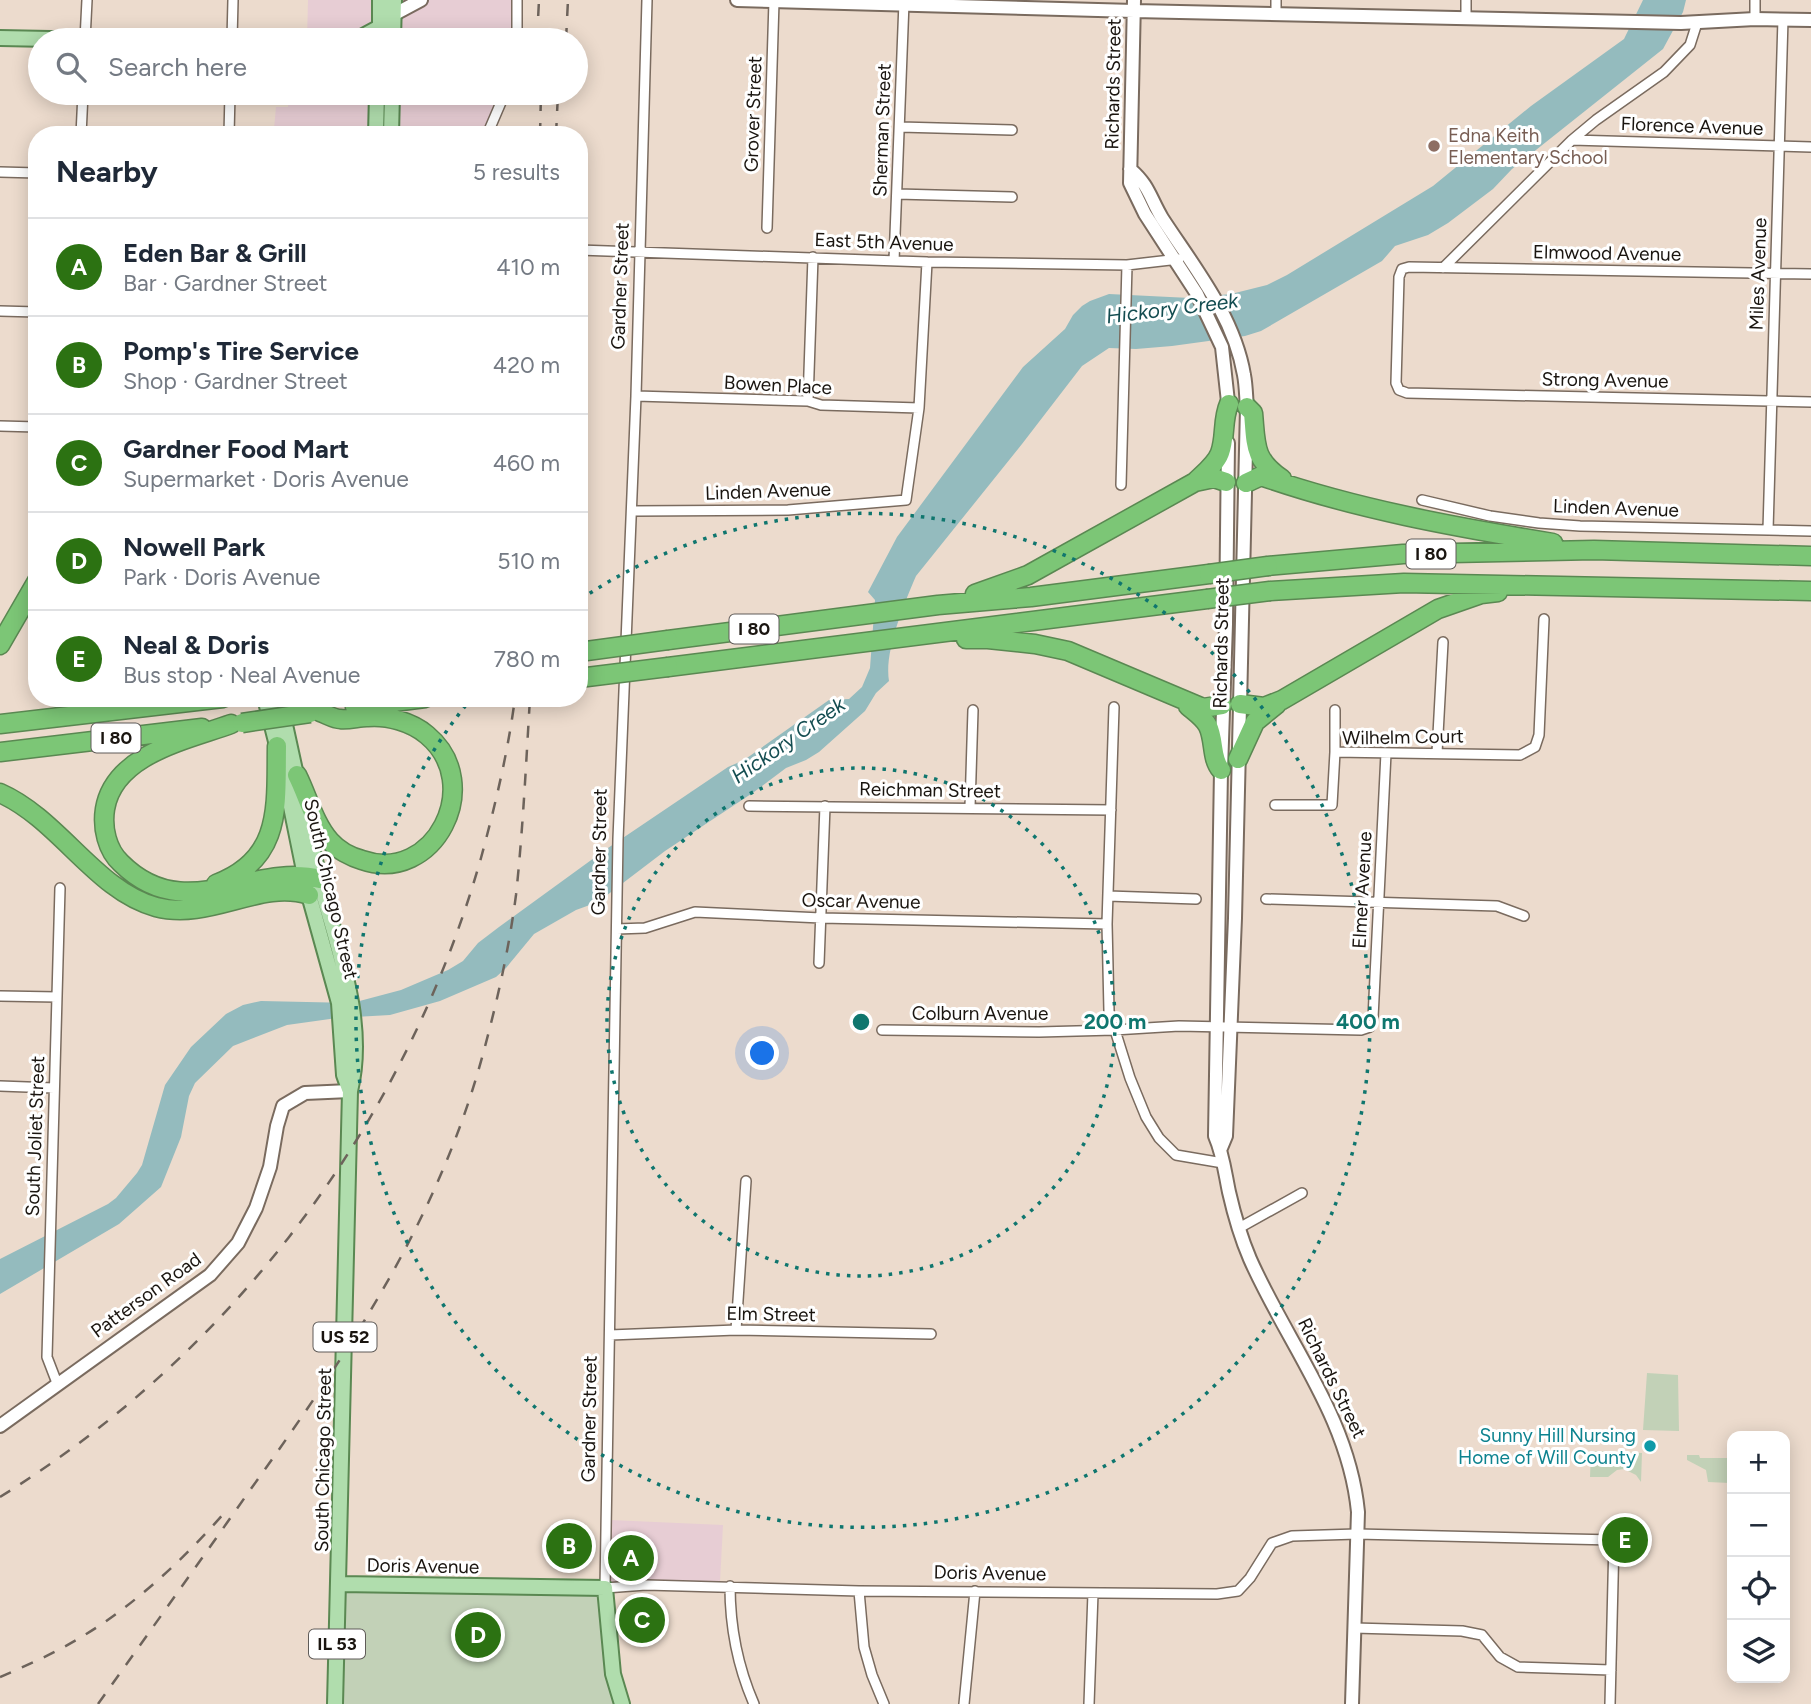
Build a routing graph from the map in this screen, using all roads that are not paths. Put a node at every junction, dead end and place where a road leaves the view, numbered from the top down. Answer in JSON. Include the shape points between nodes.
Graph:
{"nodes":[{"id":1,"x":87,"y":0,"type":"edge"},
{"id":2,"x":233,"y":0,"type":"edge"},
{"id":3,"x":380,"y":0,"type":"edge"},
{"id":4,"x":421,"y":0,"type":"edge"},
{"id":5,"x":517,"y":0,"type":"edge"},
{"id":6,"x":648,"y":0,"type":"edge"},
{"id":7,"x":737,"y":0,"type":"edge"},
{"id":8,"x":754,"y":0,"type":"edge"},
{"id":9,"x":1466,"y":0,"type":"edge"},
{"id":10,"x":1755,"y":0,"type":"edge"},
{"id":11,"x":774,"y":1,"type":"edge"},
{"id":12,"x":904,"y":2,"type":"edge"},
{"id":13,"x":1134,"y":6,"type":"edge"},
{"id":14,"x":1276,"y":7,"type":"edge"},
{"id":15,"x":394,"y":8,"type":"edge"},
{"id":16,"x":1466,"y":18,"type":"junction"},
{"id":17,"x":1755,"y":19,"type":"junction"},
{"id":18,"x":1783,"y":19,"type":"junction"},
{"id":19,"x":1811,"y":20,"type":"edge"},
{"id":20,"x":1697,"y":23,"type":"junction"},
{"id":21,"x":86,"y":28,"type":"edge"},
{"id":22,"x":232,"y":28,"type":"edge"},
{"id":23,"x":380,"y":28,"type":"edge"},
{"id":24,"x":383,"y":28,"type":"edge"},
{"id":25,"x":393,"y":28,"type":"edge"},
{"id":26,"x":517,"y":28,"type":"edge"},
{"id":27,"x":0,"y":37,"type":"edge"},
{"id":28,"x":28,"y":38,"type":"edge"},
{"id":29,"x":82,"y":105,"type":"edge"},
{"id":30,"x":230,"y":105,"type":"edge"},
{"id":31,"x":377,"y":105,"type":"edge"},
{"id":32,"x":392,"y":105,"type":"edge"},
{"id":33,"x":500,"y":105,"type":"edge"},
{"id":34,"x":81,"y":126,"type":"edge"},
{"id":35,"x":229,"y":126,"type":"edge"},
{"id":36,"x":376,"y":126,"type":"edge"},
{"id":37,"x":391,"y":126,"type":"edge"},
{"id":38,"x":491,"y":126,"type":"edge"},
{"id":39,"x":900,"y":127,"type":"junction"},
{"id":40,"x":1012,"y":130,"type":"dead end"},
{"id":41,"x":1572,"y":140,"type":"junction"},
{"id":42,"x":1780,"y":146,"type":"junction"},
{"id":43,"x":1811,"y":147,"type":"edge"},
{"id":44,"x":0,"y":172,"type":"edge"},
{"id":45,"x":28,"y":173,"type":"edge"},
{"id":46,"x":897,"y":194,"type":"junction"},
{"id":47,"x":1012,"y":197,"type":"dead end"},
{"id":48,"x":767,"y":228,"type":"dead end"},
{"id":49,"x":588,"y":250,"type":"edge"},
{"id":50,"x":641,"y":252,"type":"junction"},
{"id":51,"x":813,"y":257,"type":"junction"},
{"id":52,"x":1181,"y":258,"type":"junction"},
{"id":53,"x":894,"y":261,"type":"junction"},
{"id":54,"x":927,"y":262,"type":"junction"},
{"id":55,"x":1127,"y":265,"type":"junction"},
{"id":56,"x":1443,"y":268,"type":"junction"},
{"id":57,"x":1775,"y":273,"type":"junction"},
{"id":58,"x":1811,"y":274,"type":"edge"},
{"id":59,"x":1203,"y":292,"type":"junction"},
{"id":60,"x":0,"y":311,"type":"edge"},
{"id":61,"x":28,"y":312,"type":"edge"},
{"id":62,"x":1399,"y":390,"type":"joint"},
{"id":63,"x":636,"y":396,"type":"junction"},
{"id":64,"x":807,"y":401,"type":"junction"},
{"id":65,"x":1772,"y":401,"type":"junction"},
{"id":66,"x":1811,"y":402,"type":"edge"},
{"id":67,"x":1229,"y":404,"type":"junction"},
{"id":68,"x":1247,"y":407,"type":"junction"},
{"id":69,"x":919,"y":408,"type":"junction"},
{"id":70,"x":0,"y":426,"type":"edge"},
{"id":71,"x":28,"y":427,"type":"edge"},
{"id":72,"x":1195,"y":482,"type":"junction"},
{"id":73,"x":1226,"y":482,"type":"junction"},
{"id":74,"x":1246,"y":482,"type":"junction"},
{"id":75,"x":1121,"y":485,"type":"dead end"},
{"id":76,"x":1296,"y":489,"type":"junction"},
{"id":77,"x":1422,"y":499,"type":"dead end"},
{"id":78,"x":632,"y":512,"type":"junction"},
{"id":79,"x":1768,"y":530,"type":"junction"},
{"id":80,"x":1811,"y":531,"type":"edge"},
{"id":81,"x":1594,"y":550,"type":"junction"},
{"id":82,"x":1811,"y":556,"type":"edge"},
{"id":83,"x":1564,"y":585,"type":"junction"},
{"id":84,"x":1811,"y":591,"type":"edge"},
{"id":85,"x":28,"y":597,"type":"edge"},
{"id":86,"x":938,"y":605,"type":"junction"},
{"id":87,"x":1544,"y":619,"type":"dead end"},
{"id":88,"x":931,"y":635,"type":"junction"},
{"id":89,"x":1443,"y":642,"type":"dead end"},
{"id":90,"x":0,"y":645,"type":"edge"},
{"id":91,"x":588,"y":651,"type":"edge"},
{"id":92,"x":588,"y":677,"type":"edge"},
{"id":93,"x":1282,"y":700,"type":"junction"},
{"id":94,"x":1183,"y":701,"type":"junction"},
{"id":95,"x":1231,"y":705,"type":"junction"},
{"id":96,"x":144,"y":707,"type":"edge"},
{"id":97,"x":267,"y":707,"type":"edge"},
{"id":98,"x":281,"y":707,"type":"edge"},
{"id":99,"x":359,"y":707,"type":"edge"},
{"id":100,"x":1114,"y":707,"type":"dead end"},
{"id":101,"x":973,"y":710,"type":"dead end"},
{"id":102,"x":1335,"y":710,"type":"dead end"},
{"id":103,"x":315,"y":713,"type":"junction"},
{"id":104,"x":237,"y":723,"type":"junction"},
{"id":105,"x":0,"y":724,"type":"edge"},
{"id":106,"x":277,"y":746,"type":"junction"},
{"id":107,"x":0,"y":752,"type":"edge"},
{"id":108,"x":1335,"y":752,"type":"junction"},
{"id":109,"x":1386,"y":753,"type":"junction"},
{"id":110,"x":1437,"y":753,"type":"junction"},
{"id":111,"x":1238,"y":759,"type":"junction"},
{"id":112,"x":1221,"y":770,"type":"junction"},
{"id":113,"x":297,"y":775,"type":"junction"},
{"id":114,"x":0,"y":793,"type":"edge"},
{"id":115,"x":1275,"y":805,"type":"dead end"},
{"id":116,"x":749,"y":806,"type":"dead end"},
{"id":117,"x":825,"y":806,"type":"junction"},
{"id":118,"x":970,"y":807,"type":"junction"},
{"id":119,"x":1111,"y":810,"type":"junction"},
{"id":120,"x":313,"y":877,"type":"junction"},
{"id":121,"x":60,"y":888,"type":"dead end"},
{"id":122,"x":199,"y":890,"type":"junction"},
{"id":123,"x":309,"y":895,"type":"junction"},
{"id":124,"x":1108,"y":896,"type":"junction"},
{"id":125,"x":1196,"y":899,"type":"dead end"},
{"id":126,"x":1266,"y":899,"type":"dead end"},
{"id":127,"x":1378,"y":904,"type":"junction"},
{"id":128,"x":1524,"y":916,"type":"dead end"},
{"id":129,"x":821,"y":918,"type":"junction"},
{"id":130,"x":1107,"y":924,"type":"junction"},
{"id":131,"x":617,"y":929,"type":"junction"},
{"id":132,"x":819,"y":963,"type":"dead end"},
{"id":133,"x":338,"y":972,"type":"junction"},
{"id":134,"x":0,"y":996,"type":"edge"},
{"id":135,"x":57,"y":998,"type":"junction"},
{"id":136,"x":1224,"y":1027,"type":"junction"},
{"id":137,"x":1370,"y":1027,"type":"joint"},
{"id":138,"x":882,"y":1030,"type":"dead end"},
{"id":139,"x":1114,"y":1030,"type":"junction"},
{"id":140,"x":0,"y":1086,"type":"edge"},
{"id":141,"x":54,"y":1088,"type":"junction"},
{"id":142,"x":350,"y":1091,"type":"junction"},
{"id":143,"x":1223,"y":1163,"type":"junction"},
{"id":144,"x":746,"y":1181,"type":"dead end"},
{"id":145,"x":1302,"y":1193,"type":"dead end"},
{"id":146,"x":1239,"y":1228,"type":"junction"},
{"id":147,"x":736,"y":1330,"type":"junction"},
{"id":148,"x":931,"y":1334,"type":"dead end"},
{"id":149,"x":610,"y":1335,"type":"junction"},
{"id":150,"x":57,"y":1382,"type":"junction"},
{"id":151,"x":0,"y":1426,"type":"edge"},
{"id":152,"x":1357,"y":1534,"type":"junction"},
{"id":153,"x":339,"y":1584,"type":"junction"},
{"id":154,"x":730,"y":1586,"type":"junction"},
{"id":155,"x":605,"y":1588,"type":"junction"},
{"id":156,"x":859,"y":1591,"type":"junction"},
{"id":157,"x":975,"y":1591,"type":"junction"},
{"id":158,"x":1093,"y":1593,"type":"junction"},
{"id":159,"x":1354,"y":1628,"type":"junction"},
{"id":160,"x":1611,"y":1670,"type":"junction"},
{"id":161,"x":335,"y":1704,"type":"edge"},
{"id":162,"x":622,"y":1704,"type":"edge"},
{"id":163,"x":754,"y":1704,"type":"edge"},
{"id":164,"x":884,"y":1704,"type":"edge"},
{"id":165,"x":964,"y":1704,"type":"edge"},
{"id":166,"x":1089,"y":1704,"type":"edge"},
{"id":167,"x":1352,"y":1704,"type":"edge"},
{"id":168,"x":1610,"y":1704,"type":"edge"}],
"edges":[{"from":1,"to":21,"type":"street"},
{"from":2,"to":22,"type":"street"},
{"from":3,"to":23,"type":"main road"},
{"from":4,"to":15,"type":"street"},
{"from":5,"to":26,"type":"street"},
{"from":6,"to":50,"type":"street","name":"Gardner Street"},
{"from":7,"to":8,"type":"street"},
{"from":8,"to":11,"type":"street"},
{"from":9,"to":16,"type":"street"},
{"from":10,"to":17,"type":"street"},
{"from":11,"to":12,"type":"street"},
{"from":11,"to":48,"type":"street","name":"Grover Street"},
{"from":12,"to":13,"type":"street"},
{"from":12,"to":39,"type":"street","name":"Sherman Street"},
{"from":13,"to":14,"type":"street"},
{"from":13,"to":52,"type":"street","name":"Richards Street","via":[[1130,183],[1145,214]]},
{"from":14,"to":16,"type":"street"},
{"from":15,"to":24,"type":"main road"},
{"from":15,"to":25,"type":"main road"},
{"from":16,"to":20,"type":"street"},
{"from":17,"to":18,"type":"street"},
{"from":17,"to":20,"type":"street"},
{"from":18,"to":19,"type":"street"},
{"from":18,"to":42,"type":"street","name":"Miles Avenue"},
{"from":20,"to":41,"type":"street","via":[[1690,45],[1664,72]]},
{"from":27,"to":28,"type":"main road"},
{"from":29,"to":34,"type":"street"},
{"from":30,"to":35,"type":"street"},
{"from":31,"to":36,"type":"main road"},
{"from":32,"to":37,"type":"main road"},
{"from":33,"to":38,"type":"street"},
{"from":39,"to":40,"type":"street"},
{"from":39,"to":46,"type":"street","name":"Sherman Street"},
{"from":41,"to":42,"type":"street","name":"Florence Avenue"},
{"from":41,"to":56,"type":"street"},
{"from":42,"to":43,"type":"street","name":"Florence Avenue"},
{"from":42,"to":57,"type":"street","name":"Miles Avenue"},
{"from":44,"to":45,"type":"street"},
{"from":46,"to":47,"type":"street"},
{"from":46,"to":53,"type":"street","name":"Sherman Street"},
{"from":49,"to":50,"type":"street","name":"East 5th Avenue"},
{"from":50,"to":51,"type":"street","name":"East 5th Avenue"},
{"from":50,"to":63,"type":"street","name":"Gardner Street"},
{"from":51,"to":53,"type":"street","name":"East 5th Avenue"},
{"from":51,"to":64,"type":"street"},
{"from":52,"to":55,"type":"street","name":"East 5th Avenue"},
{"from":52,"to":59,"type":"street","name":"Richards Street"},
{"from":53,"to":54,"type":"street","name":"East 5th Avenue"},
{"from":54,"to":55,"type":"street","name":"East 5th Avenue"},
{"from":54,"to":69,"type":"street"},
{"from":55,"to":75,"type":"street"},
{"from":56,"to":57,"type":"street","name":"Elmwood Avenue"},
{"from":56,"to":62,"type":"street","name":"Elmwood Avenue","via":[[1402,269],[1399,277]]},
{"from":57,"to":58,"type":"street","name":"Elmwood Avenue"},
{"from":57,"to":65,"type":"street","name":"Miles Avenue"},
{"from":59,"to":67,"type":"street","name":"Richards Street","via":[[1222,346]]},
{"from":59,"to":68,"type":"street","name":"Richards Street","via":[[1236,344]]},
{"from":60,"to":61,"type":"street"},
{"from":62,"to":65,"type":"street","name":"Strong Avenue"},
{"from":63,"to":64,"type":"street","name":"Bowen Place"},
{"from":63,"to":78,"type":"street","name":"Gardner Street"},
{"from":64,"to":69,"type":"street","name":"Bowen Place"},
{"from":65,"to":66,"type":"street","name":"Strong Avenue"},
{"from":65,"to":79,"type":"street","name":"Miles Avenue"},
{"from":67,"to":72,"type":"highway","via":[[1221,451]]},
{"from":67,"to":73,"type":"street","name":"Richards Street"},
{"from":68,"to":74,"type":"street","name":"Richards Street"},
{"from":68,"to":76,"type":"highway","via":[[1253,414],[1257,454],[1269,470]]},
{"from":69,"to":78,"type":"street","name":"Linden Avenue","via":[[906,500],[788,510]]},
{"from":70,"to":71,"type":"street"},
{"from":72,"to":73,"type":"highway","via":[[1214,478]]},
{"from":72,"to":86,"type":"highway","via":[[1028,575]]},
{"from":73,"to":74,"type":"street"},
{"from":73,"to":95,"type":"street","name":"Richards Street"},
{"from":74,"to":76,"type":"highway","via":[[1261,476]]},
{"from":74,"to":95,"type":"street","name":"Richards Street"},
{"from":76,"to":81,"type":"highway","via":[[1449,526]]},
{"from":77,"to":79,"type":"street","name":"Linden Avenue","via":[[1539,523]]},
{"from":78,"to":131,"type":"street","name":"Gardner Street"},
{"from":79,"to":80,"type":"street","name":"Linden Avenue"},
{"from":81,"to":82,"type":"highway","number":"I 80"},
{"from":81,"to":86,"type":"highway","number":"I 80","bridge":true,"via":[[1403,554]]},
{"from":83,"to":84,"type":"highway","number":"I 80"},
{"from":83,"to":88,"type":"highway","number":"I 80","bridge":true,"via":[[1404,583],[1270,591]]},
{"from":83,"to":93,"type":"highway","via":[[1481,594],[1438,609]]},
{"from":85,"to":90,"type":"highway"},
{"from":86,"to":91,"type":"highway","number":"I 80","bridge":true},
{"from":87,"to":110,"type":"street","name":"Wilhelm Court","via":[[1535,747],[1520,755]]},
{"from":88,"to":92,"type":"highway","number":"I 80","bridge":true},
{"from":88,"to":94,"type":"highway","via":[[1068,651]]},
{"from":89,"to":110,"type":"street"},
{"from":93,"to":95,"type":"highway","via":[[1264,707]]},
{"from":93,"to":111,"type":"highway","via":[[1255,722]]},
{"from":94,"to":95,"type":"highway","via":[[1203,708]]},
{"from":94,"to":112,"type":"highway","via":[[1208,726]]},
{"from":95,"to":111,"type":"street","name":"Richards Street"},
{"from":95,"to":112,"type":"street","name":"Richards Street"},
{"from":96,"to":105,"type":"highway","number":"I 80"},
{"from":97,"to":106,"type":"main road","name":"South Chicago Street","number":"US 52"},
{"from":98,"to":113,"type":"main road","name":"South Chicago Street","number":"US 52"},
{"from":99,"to":103,"type":"highway","number":"I 80"},
{"from":100,"to":119,"type":"street"},
{"from":101,"to":118,"type":"street"},
{"from":102,"to":108,"type":"street"},
{"from":103,"to":104,"type":"highway","number":"I 80","bridge":true},
{"from":103,"to":113,"type":"highway","via":[[340,719],[384,718],[426,734],[451,769],[454,791],[450,812],[430,844],[412,857],[370,863],[332,844],[318,825]]},
{"from":104,"to":107,"type":"highway","number":"I 80"},
{"from":104,"to":122,"type":"highway","via":[[155,751],[117,781],[107,799],[103,820],[107,842],[134,876],[177,892]]},
{"from":106,"to":120,"type":"main road","name":"South Chicago Street","number":"US 52"},
{"from":106,"to":122,"type":"highway","via":[[276,810],[271,831],[243,870]]},
{"from":108,"to":109,"type":"street","name":"Wilhelm Court"},
{"from":108,"to":115,"type":"street","name":"Wilhelm Court","via":[[1332,805]]},
{"from":109,"to":110,"type":"street","name":"Wilhelm Court"},
{"from":109,"to":127,"type":"street","name":"Elmer Avenue"},
{"from":111,"to":136,"type":"street","name":"Richards Street"},
{"from":112,"to":136,"type":"street","name":"Richards Street"},
{"from":113,"to":120,"type":"main road","name":"South Chicago Street","number":"US 52"},
{"from":114,"to":123,"type":"highway","via":[[36,815],[116,887],[149,905],[196,910],[279,890]]},
{"from":116,"to":117,"type":"street","name":"Reichman Street"},
{"from":117,"to":118,"type":"street","name":"Reichman Street"},
{"from":117,"to":129,"type":"street"},
{"from":118,"to":119,"type":"street","name":"Reichman Street"},
{"from":119,"to":124,"type":"street"},
{"from":120,"to":122,"type":"highway","via":[[287,875]]},
{"from":120,"to":123,"type":"main road","name":"South Chicago Street","number":"US 52"},
{"from":120,"to":133,"type":"main road","name":"South Chicago Street","number":"US 52"},
{"from":121,"to":135,"type":"street","name":"South Joliet Street"},
{"from":123,"to":133,"type":"main road","name":"South Chicago Street","number":"US 52"},
{"from":124,"to":125,"type":"street"},
{"from":124,"to":130,"type":"street"},
{"from":126,"to":127,"type":"street"},
{"from":127,"to":128,"type":"street","via":[[1497,906]]},
{"from":127,"to":137,"type":"street","name":"Elmer Avenue"},
{"from":129,"to":130,"type":"street","name":"Oscar Avenue"},
{"from":129,"to":131,"type":"street","name":"Oscar Avenue","via":[[695,912],[645,928]]},
{"from":129,"to":132,"type":"street"},
{"from":130,"to":139,"type":"street","via":[[1109,1011]]},
{"from":131,"to":149,"type":"street","name":"Gardner Street"},
{"from":133,"to":142,"type":"main road","name":"South Chicago Street","number":"US 52","via":[[339,1003],[354,1074]]},
{"from":134,"to":135,"type":"street"},
{"from":135,"to":141,"type":"street","name":"South Joliet Street"},
{"from":136,"to":137,"type":"street","name":"Colburn Avenue"},
{"from":136,"to":139,"type":"street","name":"Colburn Avenue"},
{"from":136,"to":143,"type":"street","name":"Richards Street","via":[[1215,1136]]},
{"from":138,"to":139,"type":"street","name":"Colburn Avenue"},
{"from":139,"to":143,"type":"street","via":[[1146,1116],[1159,1138],[1176,1155]]},
{"from":140,"to":141,"type":"street"},
{"from":141,"to":150,"type":"street","name":"South Joliet Street","via":[[47,1357]]},
{"from":142,"to":150,"type":"street","name":"Patterson Road","via":[[304,1093],[284,1106],[271,1167],[238,1243],[210,1275]]},
{"from":142,"to":153,"type":"main road","name":"South Chicago Street","number":"US 52"},
{"from":143,"to":146,"type":"street","name":"Richards Street"},
{"from":144,"to":147,"type":"street"},
{"from":145,"to":146,"type":"street"},
{"from":146,"to":152,"type":"street","name":"Richards Street","via":[[1344,1444],[1355,1482]]},
{"from":147,"to":148,"type":"street","name":"Elm Street"},
{"from":147,"to":149,"type":"street","name":"Elm Street"},
{"from":149,"to":155,"type":"street","name":"Gardner Street"},
{"from":150,"to":151,"type":"street","name":"Patterson Road"},
{"from":152,"to":158,"type":"street","name":"Doris Avenue","via":[[1292,1536],[1272,1543],[1238,1591]]},
{"from":152,"to":159,"type":"street","name":"Richards Street"},
{"from":152,"to":160,"type":"street","name":"Doris Avenue","via":[[1614,1540]]},
{"from":153,"to":155,"type":"main road","name":"Doris Avenue"},
{"from":153,"to":161,"type":"main road","name":"South Chicago Street","number":"IL 53"},
{"from":154,"to":155,"type":"street","name":"Doris Avenue"},
{"from":154,"to":156,"type":"street","name":"Doris Avenue"},
{"from":154,"to":163,"type":"street","via":[[736,1653]]},
{"from":155,"to":162,"type":"main road","name":"Gardner Street","via":[[613,1674]]},
{"from":156,"to":157,"type":"street","name":"Doris Avenue"},
{"from":156,"to":164,"type":"street","via":[[864,1647]]},
{"from":157,"to":158,"type":"street","name":"Doris Avenue"},
{"from":157,"to":165,"type":"street"},
{"from":158,"to":166,"type":"street"},
{"from":159,"to":160,"type":"street","via":[[1462,1631],[1482,1635],[1500,1657],[1518,1667]]},
{"from":159,"to":167,"type":"street","name":"Richards Street"},
{"from":160,"to":168,"type":"street"}]}
